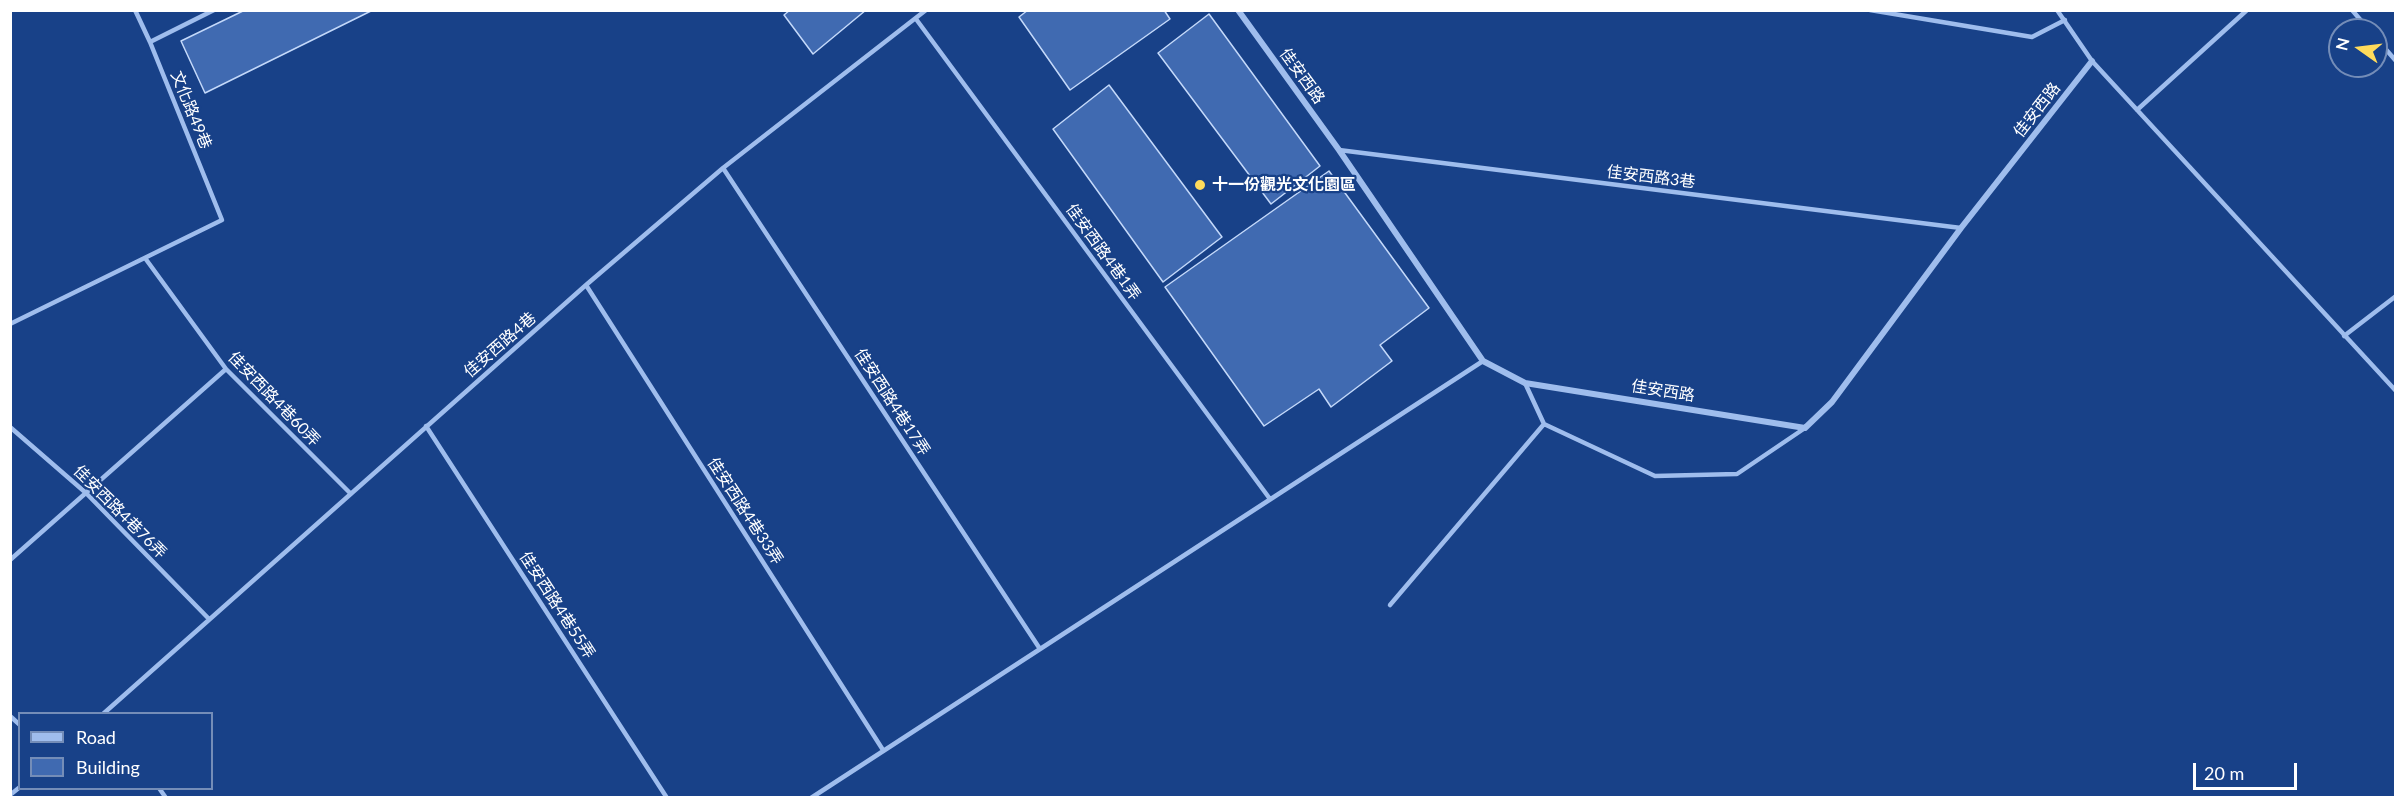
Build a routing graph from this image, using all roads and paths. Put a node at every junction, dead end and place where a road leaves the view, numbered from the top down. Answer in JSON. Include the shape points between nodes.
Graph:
{"nodes":[{"id":1,"x":135,"y":10,"type":"edge"},
{"id":2,"x":214,"y":10,"type":"edge"},
{"id":3,"x":927,"y":10,"type":"edge"},
{"id":4,"x":1238,"y":10,"type":"edge"},
{"id":5,"x":1870,"y":10,"type":"edge"},
{"id":6,"x":2058,"y":10,"type":"edge"},
{"id":7,"x":2247,"y":10,"type":"edge"},
{"id":8,"x":916,"y":19,"type":"junction"},
{"id":9,"x":2065,"y":20,"type":"junction"},
{"id":10,"x":150,"y":42,"type":"junction"},
{"id":11,"x":2092,"y":61,"type":"junction"},
{"id":12,"x":2137,"y":110,"type":"junction"},
{"id":13,"x":1338,"y":150,"type":"junction"},
{"id":14,"x":723,"y":168,"type":"junction"},
{"id":15,"x":1961,"y":228,"type":"junction"},
{"id":16,"x":145,"y":258,"type":"junction"},
{"id":17,"x":586,"y":285,"type":"junction"},
{"id":18,"x":2396,"y":296,"type":"edge"},
{"id":19,"x":10,"y":324,"type":"edge"},
{"id":20,"x":2344,"y":336,"type":"junction"},
{"id":21,"x":1483,"y":361,"type":"junction"},
{"id":22,"x":226,"y":369,"type":"junction"},
{"id":23,"x":1525,"y":383,"type":"junction"},
{"id":24,"x":2396,"y":391,"type":"edge"},
{"id":25,"x":1544,"y":424,"type":"junction"},
{"id":26,"x":426,"y":426,"type":"junction"},
{"id":27,"x":10,"y":427,"type":"edge"},
{"id":28,"x":1805,"y":428,"type":"junction"},
{"id":29,"x":86,"y":493,"type":"junction"},
{"id":30,"x":351,"y":494,"type":"junction"},
{"id":31,"x":1270,"y":499,"type":"junction"},
{"id":32,"x":10,"y":560,"type":"edge"},
{"id":33,"x":1390,"y":604,"type":"dead end"},
{"id":34,"x":209,"y":619,"type":"junction"},
{"id":35,"x":1040,"y":649,"type":"junction"},
{"id":36,"x":105,"y":712,"type":"edge"},
{"id":37,"x":883,"y":750,"type":"junction"},
{"id":38,"x":667,"y":798,"type":"edge"},
{"id":39,"x":811,"y":798,"type":"edge"}],
"edges":[{"from":1,"to":10,"type":"lane","name":"文化路49巷"},
{"from":2,"to":10,"type":"lane"},
{"from":3,"to":8,"type":"lane","name":"佳安西路4巷"},
{"from":4,"to":13,"type":"street","name":"佳安西路"},
{"from":5,"to":9,"type":"lane","via":[[2032,37]]},
{"from":6,"to":9,"type":"lane"},
{"from":7,"to":12,"type":"lane"},
{"from":8,"to":14,"type":"lane","name":"佳安西路4巷"},
{"from":8,"to":31,"type":"lane","name":"佳安西路4巷1弄"},
{"from":9,"to":11,"type":"lane"},
{"from":10,"to":16,"type":"lane","name":"文化路49巷","via":[[222,220]]},
{"from":11,"to":12,"type":"lane"},
{"from":11,"to":15,"type":"street","name":"佳安西路"},
{"from":12,"to":20,"type":"lane"},
{"from":13,"to":15,"type":"lane","name":"佳安西路3巷"},
{"from":13,"to":21,"type":"street","name":"佳安西路"},
{"from":14,"to":17,"type":"lane","name":"佳安西路4巷"},
{"from":14,"to":35,"type":"lane","name":"佳安西路4巷17弄"},
{"from":15,"to":28,"type":"street","name":"佳安西路","via":[[1832,402]]},
{"from":16,"to":19,"type":"lane"},
{"from":16,"to":22,"type":"lane","name":"佳安西路4巷60弄"},
{"from":17,"to":26,"type":"lane","name":"佳安西路4巷"},
{"from":17,"to":37,"type":"lane","name":"佳安西路4巷33弄"},
{"from":18,"to":20,"type":"lane"},
{"from":20,"to":24,"type":"lane"},
{"from":21,"to":23,"type":"street","name":"佳安西路"},
{"from":21,"to":31,"type":"lane"},
{"from":22,"to":29,"type":"lane"},
{"from":22,"to":30,"type":"lane","name":"佳安西路4巷60弄"},
{"from":23,"to":25,"type":"lane"},
{"from":23,"to":28,"type":"street","name":"佳安西路"},
{"from":25,"to":28,"type":"lane","via":[[1655,476],[1737,474]]},
{"from":25,"to":33,"type":"lane"},
{"from":26,"to":30,"type":"lane","name":"佳安西路4巷"},
{"from":26,"to":38,"type":"lane","name":"佳安西路4巷55弄"},
{"from":27,"to":29,"type":"lane","name":"佳安西路4巷76弄"},
{"from":29,"to":32,"type":"lane"},
{"from":29,"to":34,"type":"lane","name":"佳安西路4巷76弄"},
{"from":30,"to":34,"type":"lane","name":"佳安西路4巷"},
{"from":31,"to":35,"type":"lane"},
{"from":34,"to":36,"type":"lane","name":"佳安西路4巷"},
{"from":35,"to":37,"type":"lane"},
{"from":37,"to":39,"type":"lane"}]}
